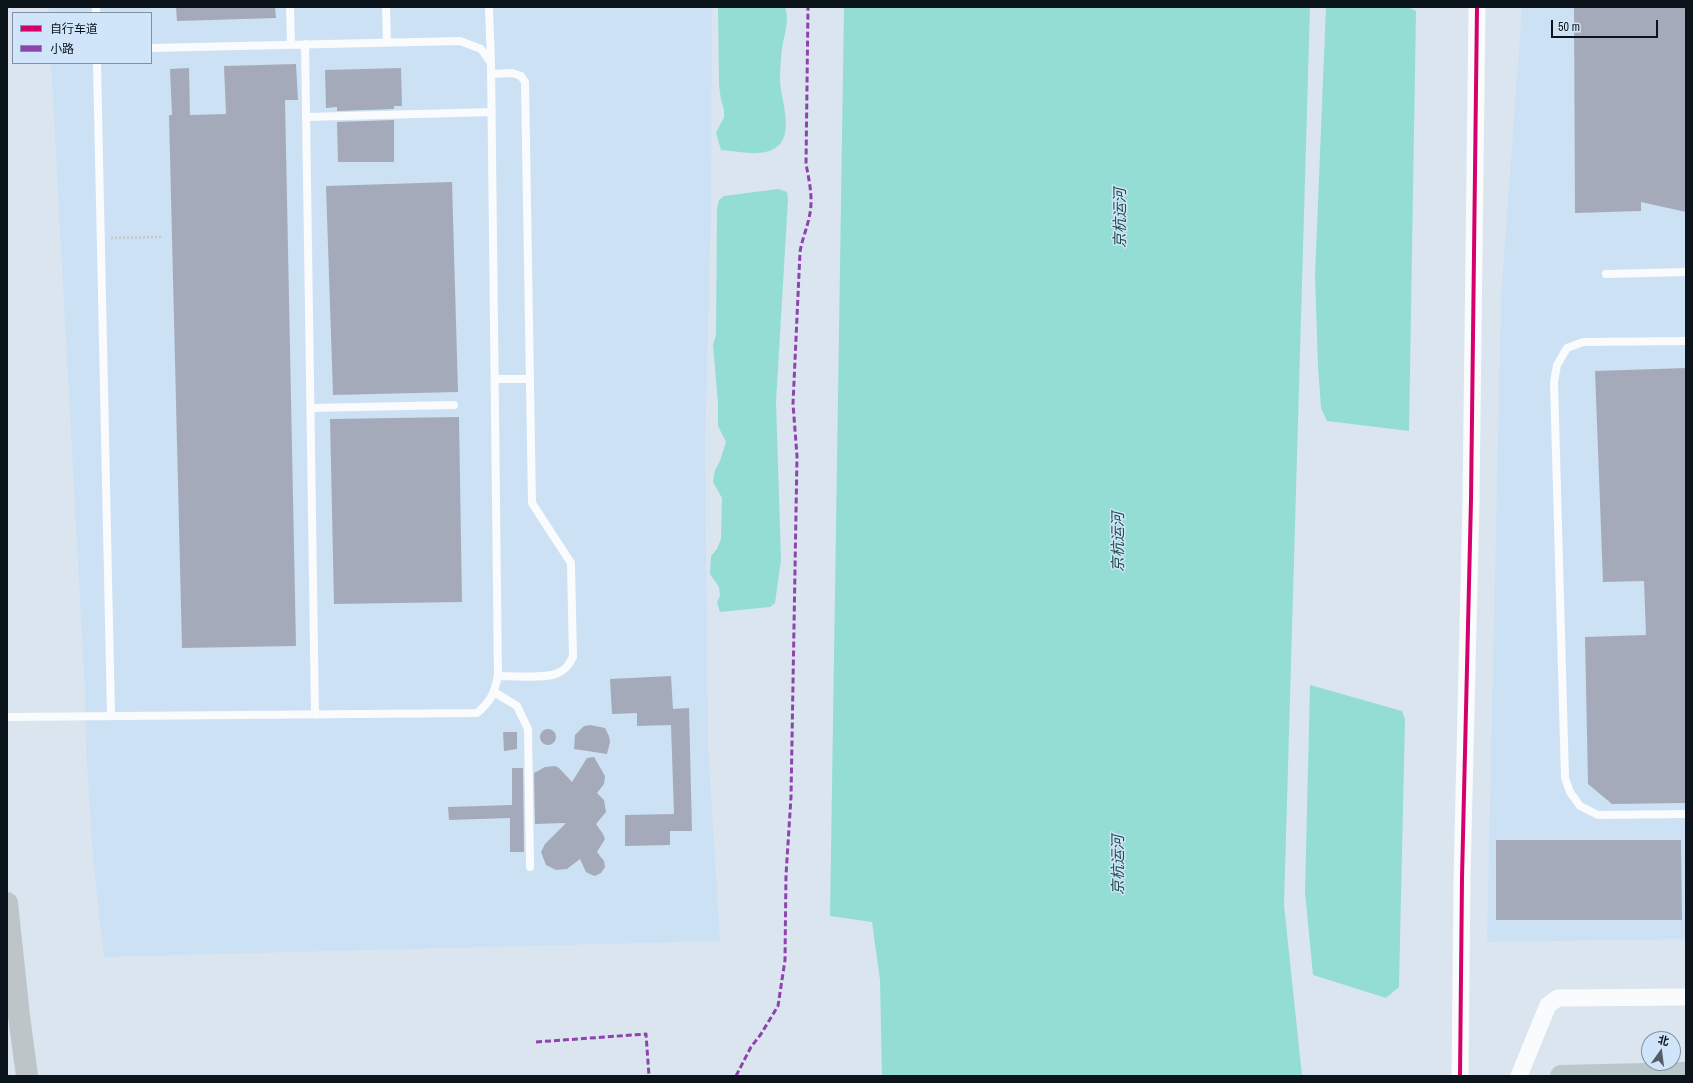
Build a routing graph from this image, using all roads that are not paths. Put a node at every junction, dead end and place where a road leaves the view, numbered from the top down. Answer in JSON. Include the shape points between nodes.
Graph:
{"nodes":[{"id":1,"x":290,"y":7,"type":"edge"},
{"id":2,"x":386,"y":7,"type":"edge"},
{"id":3,"x":489,"y":7,"type":"edge"},
{"id":4,"x":1477,"y":7,"type":"edge"},
{"id":5,"x":386,"y":42,"type":"junction"},
{"id":6,"x":291,"y":44,"type":"junction"},
{"id":7,"x":305,"y":44,"type":"junction"},
{"id":8,"x":152,"y":48,"type":"edge"},
{"id":9,"x":491,"y":63,"type":"junction"},
{"id":10,"x":97,"y":64,"type":"edge"},
{"id":11,"x":492,"y":74,"type":"junction"},
{"id":12,"x":492,"y":112,"type":"junction"},
{"id":13,"x":307,"y":117,"type":"junction"},
{"id":14,"x":1686,"y":272,"type":"edge"},
{"id":15,"x":1606,"y":274,"type":"dead end"},
{"id":16,"x":1686,"y":341,"type":"edge"},
{"id":17,"x":495,"y":379,"type":"junction"},
{"id":18,"x":530,"y":379,"type":"junction"},
{"id":19,"x":454,"y":404,"type":"dead end"},
{"id":20,"x":311,"y":408,"type":"junction"},
{"id":21,"x":498,"y":676,"type":"junction"},
{"id":22,"x":494,"y":692,"type":"junction"},
{"id":23,"x":316,"y":714,"type":"junction"},
{"id":24,"x":111,"y":716,"type":"junction"},
{"id":25,"x":7,"y":717,"type":"edge"},
{"id":26,"x":1686,"y":814,"type":"edge"},
{"id":27,"x":530,"y":867,"type":"dead end"},
{"id":28,"x":7,"y":903,"type":"edge"},
{"id":29,"x":1686,"y":997,"type":"edge"},
{"id":30,"x":1686,"y":1073,"type":"edge"},
{"id":31,"x":27,"y":1076,"type":"edge"},
{"id":32,"x":1460,"y":1076,"type":"edge"},
{"id":33,"x":1519,"y":1076,"type":"edge"},
{"id":34,"x":1561,"y":1076,"type":"edge"}],
"edges":[{"from":1,"to":6,"type":"lane"},
{"from":2,"to":5,"type":"lane"},
{"from":3,"to":9,"type":"lane"},
{"from":4,"to":32,"type":"street"},
{"from":5,"to":7,"type":"lane"},
{"from":5,"to":9,"type":"lane","via":[[460,41],[481,49]]},
{"from":6,"to":7,"type":"lane"},
{"from":6,"to":8,"type":"lane"},
{"from":7,"to":13,"type":"lane"},
{"from":9,"to":11,"type":"lane"},
{"from":10,"to":24,"type":"lane"},
{"from":11,"to":12,"type":"lane"},
{"from":11,"to":18,"type":"lane","via":[[516,74],[525,82]]},
{"from":12,"to":13,"type":"lane"},
{"from":12,"to":17,"type":"lane"},
{"from":13,"to":20,"type":"lane"},
{"from":14,"to":15,"type":"lane"},
{"from":16,"to":26,"type":"lane","via":[[1584,342],[1568,348],[1557,365],[1554,382],[1565,778],[1570,792],[1580,806],[1598,815]]},
{"from":17,"to":18,"type":"lane"},
{"from":17,"to":21,"type":"lane"},
{"from":18,"to":21,"type":"lane","via":[[532,503],[571,563],[573,657],[568,666],[558,673],[545,676]]},
{"from":19,"to":20,"type":"lane"},
{"from":20,"to":23,"type":"lane"},
{"from":21,"to":22,"type":"lane"},
{"from":22,"to":23,"type":"lane","via":[[489,703],[477,713]]},
{"from":22,"to":27,"type":"lane","via":[[517,706],[528,729]]},
{"from":23,"to":24,"type":"lane"},
{"from":24,"to":25,"type":"lane"},
{"from":28,"to":31,"type":"main road"},
{"from":29,"to":33,"type":"street","via":[[1558,998],[1548,1005]]},
{"from":30,"to":34,"type":"highway"}]}
